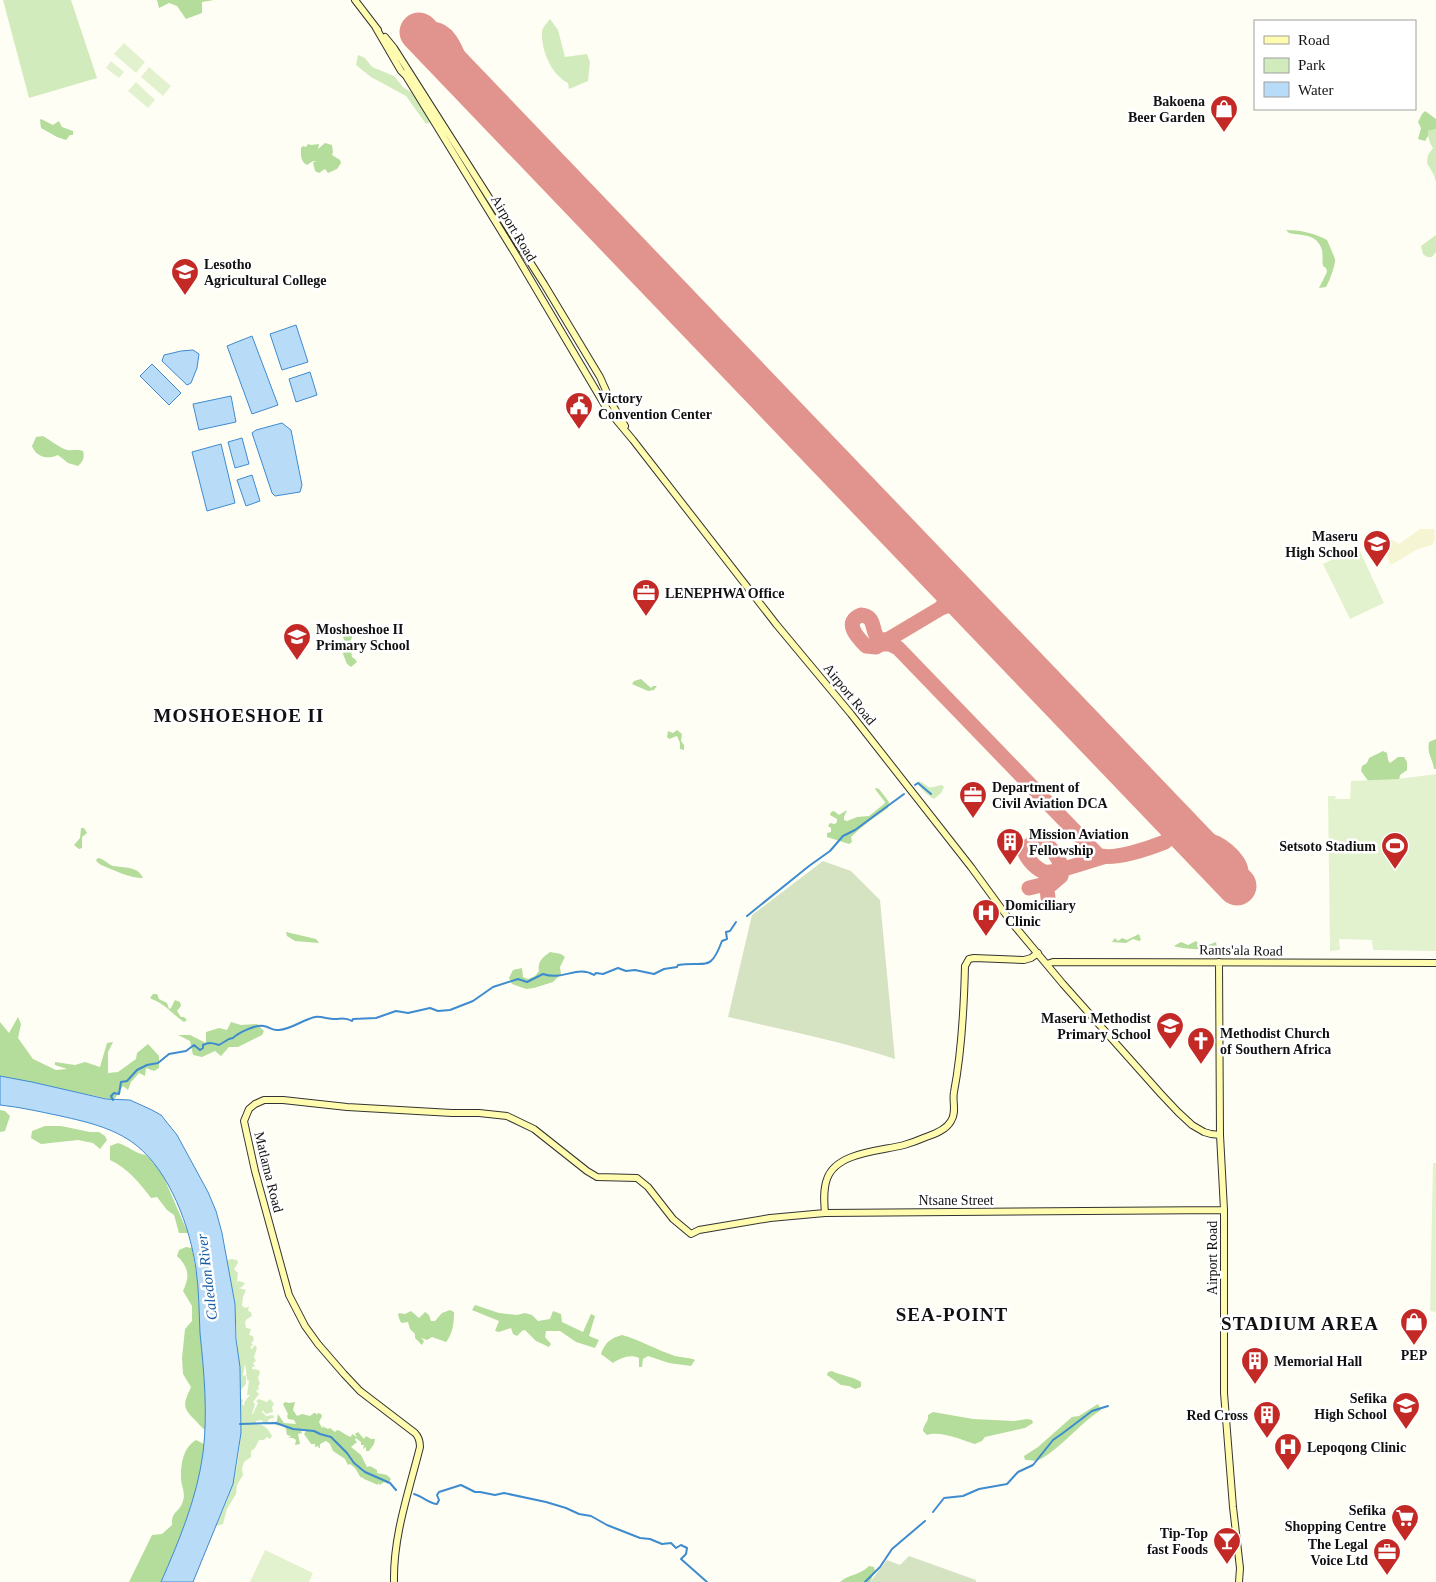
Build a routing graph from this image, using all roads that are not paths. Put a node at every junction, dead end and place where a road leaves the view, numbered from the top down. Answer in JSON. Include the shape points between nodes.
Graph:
{"nodes":[{"id":1,"x":355,"y":0,"type":"edge"},
{"id":2,"x":376,"y":28,"type":"junction"},
{"id":3,"x":633,"y":440,"type":"junction"},
{"id":4,"x":1038,"y":953,"type":"junction"},
{"id":5,"x":1219,"y":962,"type":"junction"},
{"id":6,"x":1436,"y":963,"type":"edge"},
{"id":7,"x":1047,"y":964,"type":"junction"},
{"id":8,"x":1220,"y":1135,"type":"junction"},
{"id":9,"x":1224,"y":1210,"type":"junction"},
{"id":10,"x":825,"y":1213,"type":"junction"},
{"id":11,"x":690,"y":1234,"type":"joint"},
{"id":12,"x":394,"y":1582,"type":"edge"},
{"id":13,"x":1239,"y":1582,"type":"edge"}],
"edges":[{"from":1,"to":2,"type":"street","name":"Airport Road"},
{"from":2,"to":3,"type":"street","name":"Airport Road","via":[[607,409]]},
{"from":2,"to":3,"type":"street","name":"Airport Road","via":[[394,48],[544,284],[600,377]]},
{"from":3,"to":4,"type":"street","name":"Airport Road"},
{"from":4,"to":7,"type":"street","name":"Airport Road"},
{"from":4,"to":10,"type":"street","via":[[1024,960],[969,959],[965,966],[964,1023],[950,1123],[930,1136],[904,1145],[843,1160],[827,1178]]},
{"from":5,"to":6,"type":"street","name":"Rants'ala Road"},
{"from":5,"to":7,"type":"street","name":"Rants'ala Road"},
{"from":5,"to":8,"type":"street","name":"Airport Road"},
{"from":7,"to":8,"type":"street","name":"Airport Road","via":[[1178,1112],[1204,1132]]},
{"from":8,"to":9,"type":"street","name":"Airport Road"},
{"from":9,"to":10,"type":"street","name":"Ntsane Street"},
{"from":9,"to":13,"type":"street","name":"Airport Road","via":[[1224,1394]]},
{"from":10,"to":11,"type":"street","name":"Ntsane Street","via":[[770,1218]]},
{"from":11,"to":12,"type":"street","name":"Matlama Road","via":[[672,1219],[648,1187],[637,1178],[597,1177],[534,1129],[507,1116],[283,1100],[264,1100],[249,1109],[244,1122],[289,1295],[313,1338],[344,1374],[360,1391],[418,1436],[420,1447],[396,1548]]}]}
